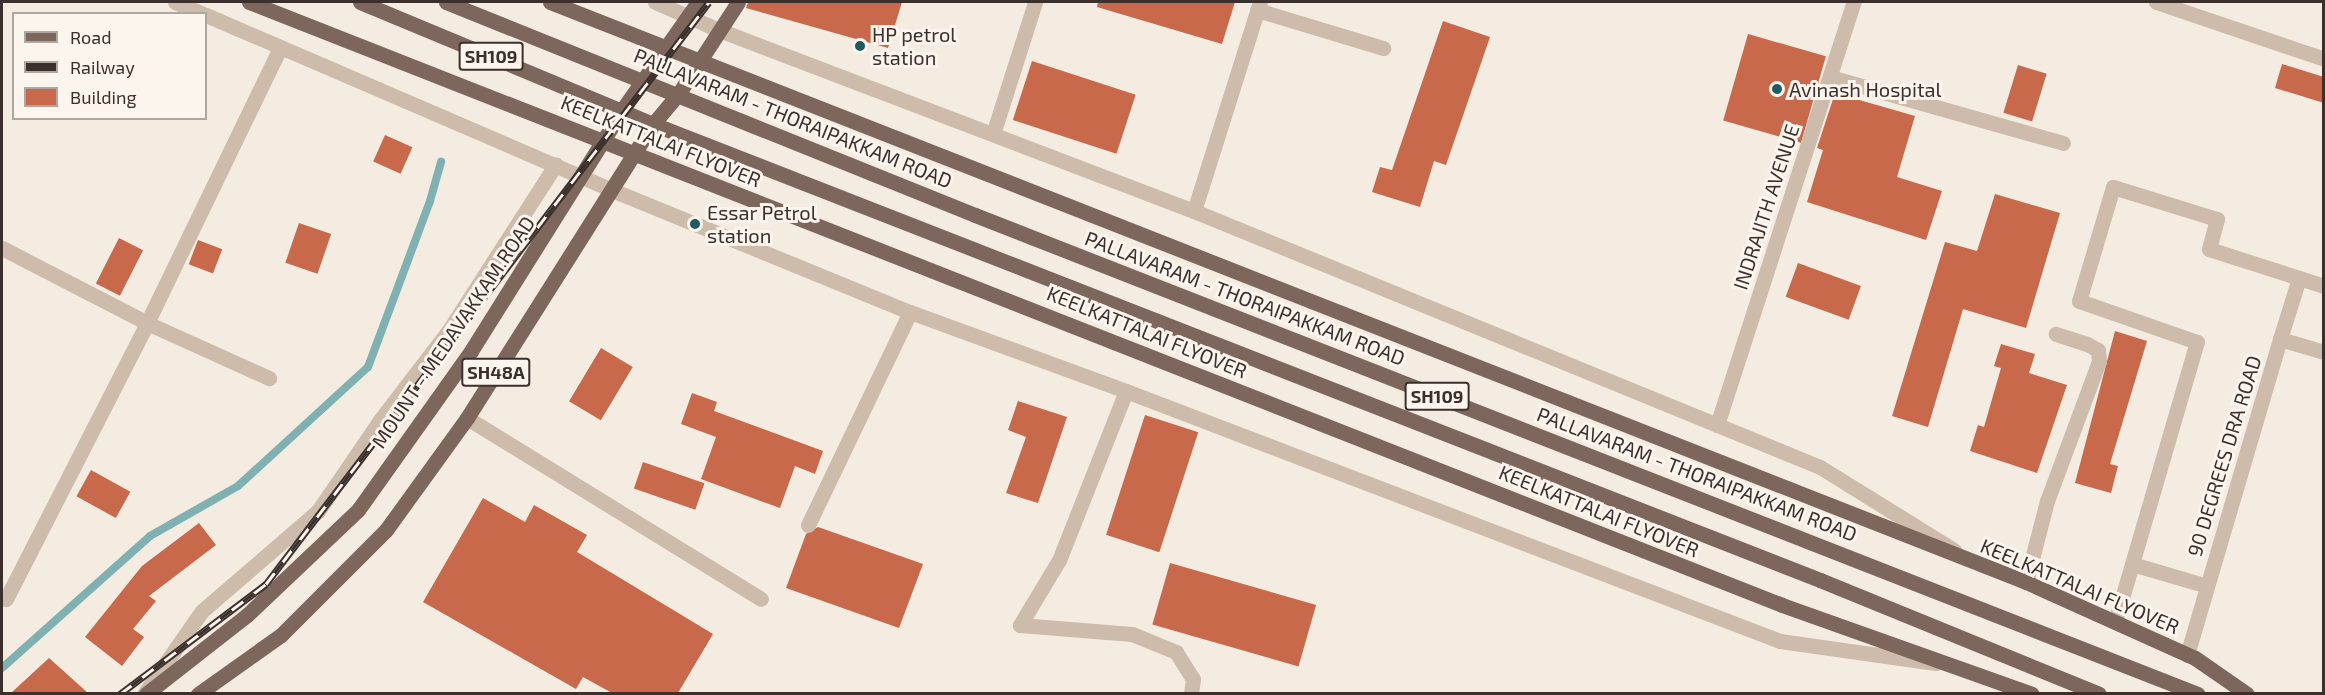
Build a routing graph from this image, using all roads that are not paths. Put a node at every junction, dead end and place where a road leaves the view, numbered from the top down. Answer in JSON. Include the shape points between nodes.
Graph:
{"nodes":[{"id":1,"x":176,"y":2,"type":"edge"},
{"id":2,"x":249,"y":2,"type":"edge"},
{"id":3,"x":360,"y":2,"type":"edge"},
{"id":4,"x":446,"y":2,"type":"edge"},
{"id":5,"x":550,"y":2,"type":"edge"},
{"id":6,"x":655,"y":2,"type":"edge"},
{"id":7,"x":698,"y":2,"type":"edge"},
{"id":8,"x":738,"y":2,"type":"edge"},
{"id":9,"x":1035,"y":2,"type":"edge"},
{"id":10,"x":1854,"y":2,"type":"edge"},
{"id":11,"x":2156,"y":2,"type":"edge"},
{"id":12,"x":1259,"y":6,"type":"edge"},
{"id":13,"x":199,"y":12,"type":"edge"},
{"id":14,"x":207,"y":15,"type":"edge"},
{"id":15,"x":688,"y":15,"type":"junction"},
{"id":16,"x":719,"y":30,"type":"junction"},
{"id":17,"x":280,"y":48,"type":"junction"},
{"id":18,"x":1383,"y":48,"type":"dead end"},
{"id":19,"x":2324,"y":58,"type":"edge"},
{"id":20,"x":1830,"y":77,"type":"junction"},
{"id":21,"x":643,"y":79,"type":"junction"},
{"id":22,"x":679,"y":93,"type":"junction"},
{"id":23,"x":622,"y":110,"type":"junction"},
{"id":24,"x":653,"y":124,"type":"junction"},
{"id":25,"x":993,"y":134,"type":"junction"},
{"id":26,"x":2063,"y":143,"type":"dead end"},
{"id":27,"x":556,"y":164,"type":"junction"},
{"id":28,"x":581,"y":175,"type":"junction"},
{"id":29,"x":612,"y":190,"type":"junction"},
{"id":30,"x":1194,"y":211,"type":"junction"},
{"id":31,"x":2,"y":248,"type":"edge"},
{"id":32,"x":2299,"y":278,"type":"junction"},
{"id":33,"x":2324,"y":286,"type":"edge"},
{"id":34,"x":910,"y":312,"type":"junction"},
{"id":35,"x":147,"y":323,"type":"junction"},
{"id":36,"x":2056,"y":334,"type":"dead end"},
{"id":37,"x":2280,"y":339,"type":"junction"},
{"id":38,"x":2324,"y":352,"type":"edge"},
{"id":39,"x":269,"y":378,"type":"dead end"},
{"id":40,"x":1126,"y":391,"type":"junction"},
{"id":41,"x":467,"y":418,"type":"junction"},
{"id":42,"x":1717,"y":424,"type":"junction"},
{"id":43,"x":808,"y":525,"type":"dead end"},
{"id":44,"x":1974,"y":562,"type":"junction"},
{"id":45,"x":2132,"y":564,"type":"junction"},
{"id":46,"x":2026,"y":582,"type":"junction"},
{"id":47,"x":2207,"y":586,"type":"junction"},
{"id":48,"x":4,"y":598,"type":"edge"},
{"id":49,"x":761,"y":599,"type":"dead end"},
{"id":50,"x":2115,"y":622,"type":"junction"},
{"id":51,"x":2187,"y":655,"type":"junction"},
{"id":52,"x":1954,"y":666,"type":"junction"},
{"id":53,"x":145,"y":693,"type":"edge"},
{"id":54,"x":198,"y":693,"type":"edge"},
{"id":55,"x":1191,"y":693,"type":"edge"},
{"id":56,"x":2032,"y":693,"type":"edge"},
{"id":57,"x":2099,"y":693,"type":"edge"},
{"id":58,"x":2198,"y":693,"type":"edge"},
{"id":59,"x":2247,"y":693,"type":"edge"}],
"edges":[{"from":1,"to":13,"type":"street"},
{"from":2,"to":52,"type":"main road","name":"KEELKATTALAI FLYOVER","via":[[1782,605]]},
{"from":3,"to":23,"type":"main road","number":"SH109"},
{"from":4,"to":21,"type":"main road","name":"PALLAVARAM - THORAIPAKKAM ROAD","number":"SH109"},
{"from":5,"to":44,"type":"main road","name":"KEELKATTALAI FLYOVER"},
{"from":6,"to":15,"type":"street"},
{"from":7,"to":15,"type":"main road","name":"MOUNT - MEDAVAKKAM ROAD","number":"SH48A"},
{"from":8,"to":16,"type":"main road","number":"SH48A"},
{"from":9,"to":25,"type":"street"},
{"from":10,"to":20,"type":"street","name":"INDRAJITH AVENUE"},
{"from":11,"to":19,"type":"street"},
{"from":12,"to":18,"type":"street"},
{"from":12,"to":30,"type":"street"},
{"from":14,"to":17,"type":"street"},
{"from":15,"to":16,"type":"street"},
{"from":15,"to":21,"type":"main road","name":"MOUNT - MEDAVAKKAM ROAD","number":"SH48A"},
{"from":16,"to":22,"type":"main road","number":"SH48A"},
{"from":16,"to":25,"type":"street"},
{"from":17,"to":27,"type":"street"},
{"from":17,"to":35,"type":"street"},
{"from":20,"to":26,"type":"street"},
{"from":20,"to":42,"type":"street","name":"INDRAJITH AVENUE"},
{"from":21,"to":22,"type":"main road","name":"PALLAVARAM - THORAIPAKKAM ROAD","number":"SH109"},
{"from":21,"to":23,"type":"main road","name":"MOUNT - MEDAVAKKAM ROAD","number":"SH48A"},
{"from":22,"to":24,"type":"main road","number":"SH48A"},
{"from":22,"to":58,"type":"main road","name":"PALLAVARAM - THORAIPAKKAM ROAD","number":"SH109","via":[[1155,286]]},
{"from":23,"to":24,"type":"main road","number":"SH109"},
{"from":23,"to":28,"type":"main road","name":"MOUNT - MEDAVAKKAM ROAD","number":"SH48A"},
{"from":24,"to":29,"type":"main road","number":"SH48A"},
{"from":24,"to":57,"type":"main road","number":"SH109"},
{"from":25,"to":30,"type":"street"},
{"from":27,"to":28,"type":"street"},
{"from":27,"to":53,"type":"street","via":[[449,330],[380,420],[318,511],[202,611]]},
{"from":28,"to":29,"type":"street"},
{"from":28,"to":53,"type":"main road","name":"MOUNT - MEDAVAKKAM ROAD","number":"SH48A","via":[[471,351],[358,510],[247,615]]},
{"from":29,"to":34,"type":"street"},
{"from":29,"to":41,"type":"main road","number":"SH48A"},
{"from":30,"to":42,"type":"street"},
{"from":31,"to":35,"type":"street"},
{"from":32,"to":33,"type":"street"},
{"from":32,"to":37,"type":"street","name":"90 DEGREES DRA ROAD"},
{"from":32,"to":45,"type":"street","via":[[2209,249],[2217,219],[2113,188],[2079,302],[2197,342]]},
{"from":34,"to":40,"type":"street"},
{"from":34,"to":43,"type":"street"},
{"from":35,"to":39,"type":"street"},
{"from":35,"to":48,"type":"street"},
{"from":36,"to":46,"type":"street","via":[[2098,350],[2099,360],[2047,501]]},
{"from":37,"to":38,"type":"street","name":"90 DEGREES DRA ROAD"},
{"from":37,"to":47,"type":"street","name":"90 DEGREES DRA ROAD"},
{"from":40,"to":52,"type":"street","via":[[1780,641]]},
{"from":40,"to":55,"type":"street","via":[[1059,560],[1020,625],[1132,634],[1176,652],[1193,679]]},
{"from":41,"to":49,"type":"street"},
{"from":41,"to":54,"type":"main road","number":"SH48A","via":[[386,530],[281,635]]},
{"from":42,"to":44,"type":"street","via":[[1820,467]]},
{"from":44,"to":46,"type":"main road","name":"KEELKATTALAI FLYOVER"},
{"from":45,"to":47,"type":"street","name":"90 DEGREES DRA ROAD"},
{"from":45,"to":50,"type":"street"},
{"from":46,"to":50,"type":"main road","name":"KEELKATTALAI FLYOVER"},
{"from":47,"to":51,"type":"street","name":"90 DEGREES DRA ROAD"},
{"from":50,"to":51,"type":"main road","name":"KEELKATTALAI FLYOVER"},
{"from":51,"to":59,"type":"main road","name":"KEELKATTALAI FLYOVER"},
{"from":52,"to":56,"type":"main road","name":"KEELKATTALAI FLYOVER"}]}
